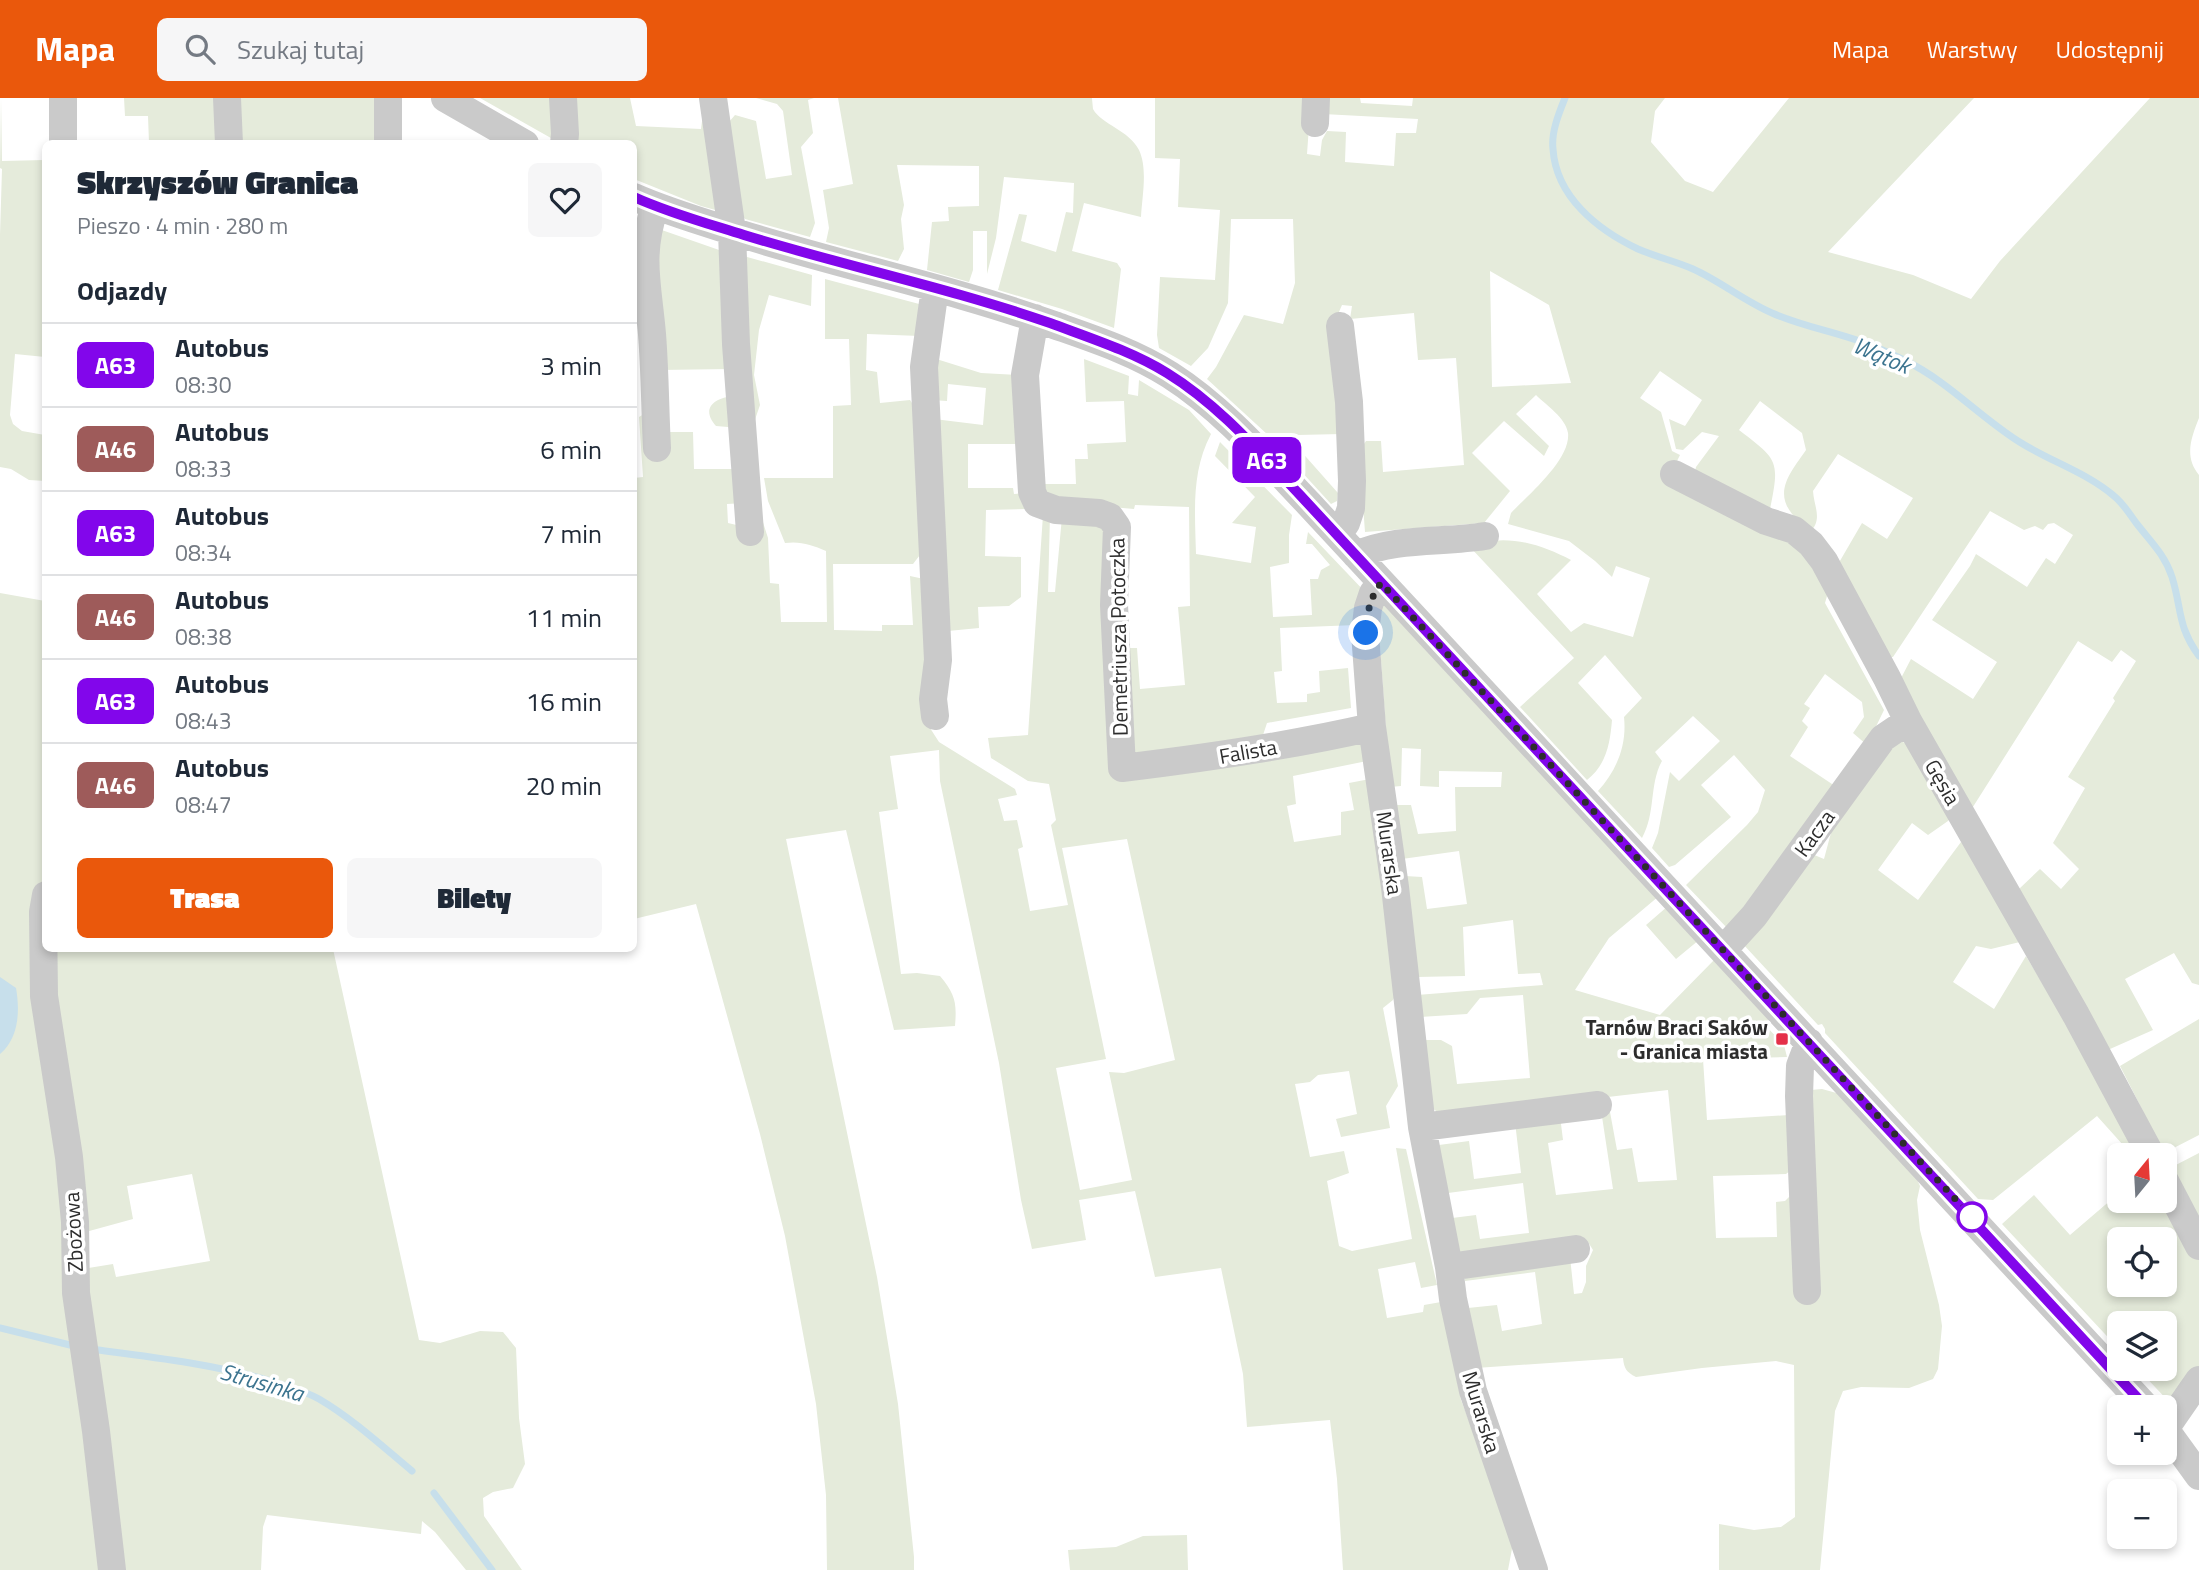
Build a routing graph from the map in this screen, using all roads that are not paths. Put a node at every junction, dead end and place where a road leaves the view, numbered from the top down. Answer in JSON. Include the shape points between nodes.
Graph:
{"nodes":[{"id":1,"x":63,"y":98,"type":"edge"},
{"id":2,"x":227,"y":98,"type":"edge"},
{"id":3,"x":388,"y":98,"type":"edge"},
{"id":4,"x":445,"y":98,"type":"edge"},
{"id":5,"x":563,"y":98,"type":"edge"},
{"id":6,"x":713,"y":98,"type":"edge"},
{"id":7,"x":476,"y":131,"type":"edge"},
{"id":8,"x":63,"y":140,"type":"edge"},
{"id":9,"x":229,"y":140,"type":"edge"},
{"id":10,"x":388,"y":140,"type":"edge"},
{"id":11,"x":510,"y":140,"type":"edge"},
{"id":12,"x":564,"y":140,"type":"edge"},
{"id":13,"x":644,"y":202,"type":"edge"},
{"id":14,"x":732,"y":231,"type":"junction"},
{"id":15,"x":935,"y":288,"type":"junction"},
{"id":16,"x":1035,"y":318,"type":"junction"},
{"id":17,"x":1340,"y":326,"type":"dead end"},
{"id":18,"x":657,"y":448,"type":"dead end"},
{"id":19,"x":1674,"y":474,"type":"dead end"},
{"id":20,"x":750,"y":532,"type":"dead end"},
{"id":21,"x":1485,"y":536,"type":"dead end"},
{"id":22,"x":1347,"y":545,"type":"junction"},
{"id":23,"x":1381,"y":583,"type":"junction"},
{"id":24,"x":935,"y":716,"type":"dead end"},
{"id":25,"x":1908,"y":721,"type":"junction"},
{"id":26,"x":1372,"y":727,"type":"junction"},
{"id":27,"x":1122,"y":768,"type":"joint"},
{"id":28,"x":1723,"y":950,"type":"junction"},
{"id":29,"x":43,"y":952,"type":"edge"},
{"id":30,"x":1809,"y":1042,"type":"junction"},
{"id":31,"x":1598,"y":1105,"type":"dead end"},
{"id":32,"x":1422,"y":1127,"type":"junction"},
{"id":33,"x":2145,"y":1143,"type":"edge"},
{"id":34,"x":2177,"y":1204,"type":"edge"},
{"id":35,"x":2199,"y":1246,"type":"edge"},
{"id":36,"x":1576,"y":1249,"type":"dead end"},
{"id":37,"x":1449,"y":1267,"type":"junction"},
{"id":38,"x":1807,"y":1291,"type":"dead end"},
{"id":39,"x":2199,"y":1380,"type":"edge"},
{"id":40,"x":2135,"y":1395,"type":"edge"},
{"id":41,"x":2177,"y":1412,"type":"edge"},
{"id":42,"x":2177,"y":1446,"type":"edge"},
{"id":43,"x":2199,"y":1476,"type":"edge"},
{"id":44,"x":112,"y":1570,"type":"edge"},
{"id":45,"x":1534,"y":1570,"type":"edge"}],
"edges":[{"from":1,"to":8,"type":"street"},
{"from":2,"to":9,"type":"street"},
{"from":3,"to":10,"type":"street"},
{"from":4,"to":7,"type":"street"},
{"from":5,"to":12,"type":"street"},
{"from":6,"to":14,"type":"street"},
{"from":7,"to":11,"type":"street"},
{"from":13,"to":14,"type":"street"},
{"from":13,"to":18,"type":"street"},
{"from":14,"to":15,"type":"street"},
{"from":14,"to":20,"type":"street"},
{"from":15,"to":16,"type":"street"},
{"from":15,"to":24,"type":"street","via":[[924,367],[938,660]]},
{"from":16,"to":22,"type":"street","via":[[1119,348],[1189,387],[1236,429]]},
{"from":16,"to":27,"type":"street","name":"Demetriusza Potoczka","via":[[1025,375],[1032,492],[1037,503],[1056,510],[1099,513],[1110,517],[1117,527],[1114,605]]},
{"from":17,"to":22,"type":"street","via":[[1352,481]]},
{"from":19,"to":25,"type":"street","name":"Gęsia","via":[[1766,521],[1794,530],[1811,544]]},
{"from":21,"to":22,"type":"street","via":[[1370,549]]},
{"from":22,"to":23,"type":"street"},
{"from":23,"to":26,"type":"street","name":"Murarska","via":[[1368,608],[1366,633]]},
{"from":23,"to":28,"type":"street"},
{"from":25,"to":28,"type":"street","name":"Kacza","via":[[1882,738],[1754,916]]},
{"from":25,"to":33,"type":"street","name":"Gęsia"},
{"from":26,"to":27,"type":"street","name":"Falista","via":[[1213,757]]},
{"from":26,"to":32,"type":"street","name":"Murarska"},
{"from":28,"to":30,"type":"street"},
{"from":29,"to":44,"type":"street","name":"Zbożowa","via":[[44,996],[69,1157],[76,1293]]},
{"from":30,"to":38,"type":"street","via":[[1800,1066],[1799,1096]]},
{"from":30,"to":40,"type":"street"},
{"from":31,"to":32,"type":"street"},
{"from":32,"to":37,"type":"street","name":"Murarska"},
{"from":34,"to":35,"type":"street"},
{"from":36,"to":37,"type":"street"},
{"from":37,"to":45,"type":"street","name":"Murarska","via":[[1473,1391]]},
{"from":39,"to":41,"type":"street"},
{"from":42,"to":43,"type":"street"}]}
